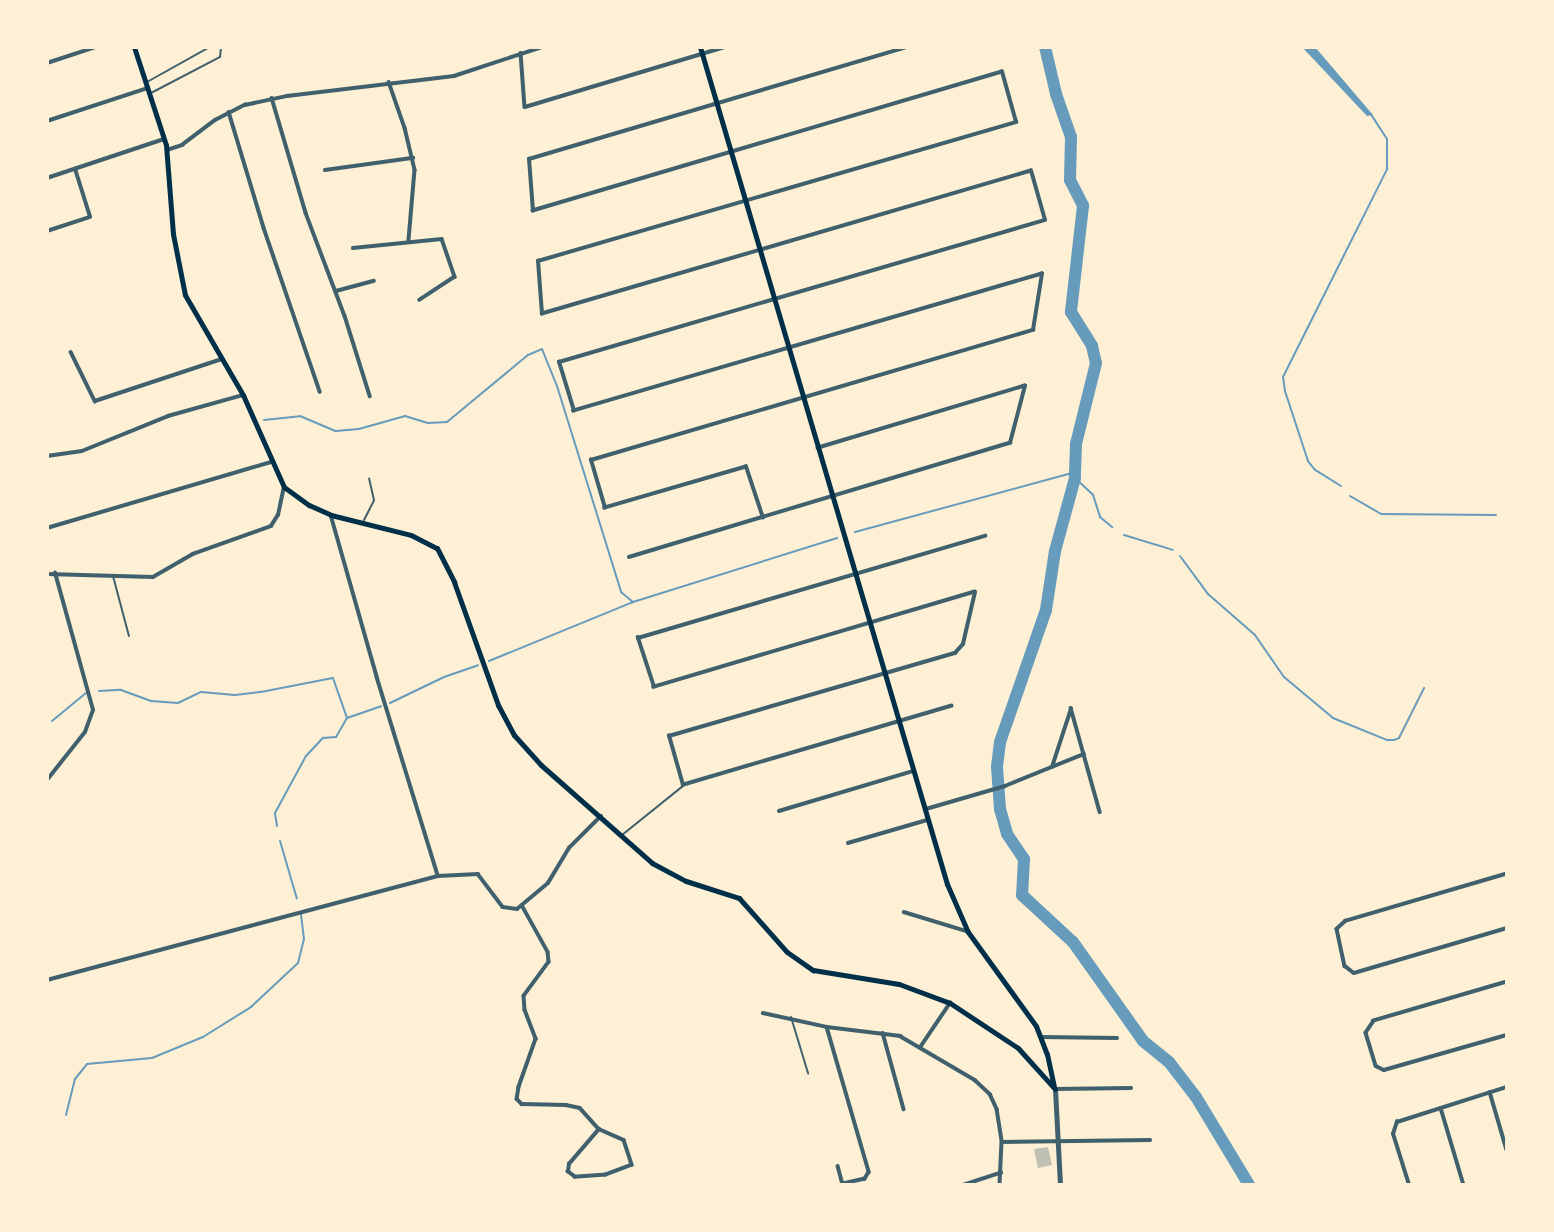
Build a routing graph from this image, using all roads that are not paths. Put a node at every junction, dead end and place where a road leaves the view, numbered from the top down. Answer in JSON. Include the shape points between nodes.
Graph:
{"nodes":[{"id":1,"x":96,"y":47,"type":"edge"},
{"id":2,"x":134,"y":47,"type":"edge"},
{"id":3,"x":210,"y":47,"type":"edge"},
{"id":4,"x":221,"y":47,"type":"edge"},
{"id":5,"x":542,"y":47,"type":"edge"},
{"id":6,"x":725,"y":47,"type":"edge"},
{"id":7,"x":908,"y":47,"type":"edge"},
{"id":8,"x":701,"y":51,"type":"edge"},
{"id":9,"x":521,"y":53,"type":"junction"},
{"id":10,"x":47,"y":63,"type":"edge"},
{"id":11,"x":389,"y":82,"type":"junction"},
{"id":12,"x":148,"y":88,"type":"junction"},
{"id":13,"x":272,"y":98,"type":"junction"},
{"id":14,"x":717,"y":104,"type":"junction"},
{"id":15,"x":229,"y":112,"type":"junction"},
{"id":16,"x":47,"y":121,"type":"edge"},
{"id":17,"x":164,"y":139,"type":"junction"},
{"id":18,"x":167,"y":150,"type":"junction"},
{"id":19,"x":731,"y":153,"type":"junction"},
{"id":20,"x":413,"y":158,"type":"junction"},
{"id":21,"x":75,"y":169,"type":"junction"},
{"id":22,"x":325,"y":170,"type":"dead end"},
{"id":23,"x":47,"y":178,"type":"edge"},
{"id":24,"x":746,"y":201,"type":"junction"},
{"id":25,"x":47,"y":231,"type":"edge"},
{"id":26,"x":409,"y":240,"type":"junction"},
{"id":27,"x":353,"y":248,"type":"dead end"},
{"id":28,"x":760,"y":251,"type":"junction"},
{"id":29,"x":374,"y":281,"type":"dead end"},
{"id":30,"x":336,"y":291,"type":"junction"},
{"id":31,"x":420,"y":300,"type":"dead end"},
{"id":32,"x":774,"y":300,"type":"junction"},
{"id":33,"x":789,"y":348,"type":"junction"},
{"id":34,"x":71,"y":352,"type":"dead end"},
{"id":35,"x":222,"y":359,"type":"junction"},
{"id":36,"x":320,"y":392,"type":"dead end"},
{"id":37,"x":243,"y":395,"type":"junction"},
{"id":38,"x":370,"y":396,"type":"dead end"},
{"id":39,"x":803,"y":398,"type":"junction"},
{"id":40,"x":818,"y":448,"type":"junction"},
{"id":41,"x":47,"y":456,"type":"edge"},
{"id":42,"x":271,"y":462,"type":"junction"},
{"id":43,"x":369,"y":479,"type":"dead end"},
{"id":44,"x":284,"y":487,"type":"junction"},
{"id":45,"x":833,"y":497,"type":"junction"},
{"id":46,"x":331,"y":515,"type":"junction"},
{"id":47,"x":762,"y":518,"type":"junction"},
{"id":48,"x":362,"y":524,"type":"junction"},
{"id":49,"x":47,"y":528,"type":"edge"},
{"id":50,"x":985,"y":536,"type":"dead end"},
{"id":51,"x":629,"y":557,"type":"dead end"},
{"id":52,"x":55,"y":573,"type":"junction"},
{"id":53,"x":47,"y":574,"type":"edge"},
{"id":54,"x":855,"y":574,"type":"junction"},
{"id":55,"x":113,"y":575,"type":"junction"},
{"id":56,"x":870,"y":623,"type":"junction"},
{"id":57,"x":129,"y":636,"type":"dead end"},
{"id":58,"x":885,"y":673,"type":"junction"},
{"id":59,"x":952,"y":706,"type":"dead end"},
{"id":60,"x":899,"y":722,"type":"junction"},
{"id":61,"x":1084,"y":754,"type":"junction"},
{"id":62,"x":1052,"y":767,"type":"junction"},
{"id":63,"x":912,"y":771,"type":"junction"},
{"id":64,"x":47,"y":780,"type":"edge"},
{"id":65,"x":684,"y":785,"type":"junction"},
{"id":66,"x":924,"y":810,"type":"junction"},
{"id":67,"x":779,"y":811,"type":"dead end"},
{"id":68,"x":1100,"y":812,"type":"dead end"},
{"id":69,"x":601,"y":816,"type":"junction"},
{"id":70,"x":927,"y":820,"type":"junction"},
{"id":71,"x":622,"y":835,"type":"junction"},
{"id":72,"x":848,"y":843,"type":"dead end"},
{"id":73,"x":1507,"y":874,"type":"edge"},
{"id":74,"x":438,"y":876,"type":"junction"},
{"id":75,"x":523,"y":906,"type":"junction"},
{"id":76,"x":904,"y":912,"type":"dead end"},
{"id":77,"x":1507,"y":928,"type":"edge"},
{"id":78,"x":968,"y":932,"type":"junction"},
{"id":79,"x":47,"y":980,"type":"edge"},
{"id":80,"x":1507,"y":982,"type":"edge"},
{"id":81,"x":950,"y":1003,"type":"junction"},
{"id":82,"x":763,"y":1013,"type":"dead end"},
{"id":83,"x":791,"y":1017,"type":"junction"},
{"id":84,"x":827,"y":1027,"type":"junction"},
{"id":85,"x":883,"y":1033,"type":"junction"},
{"id":86,"x":1507,"y":1035,"type":"edge"},
{"id":87,"x":1041,"y":1037,"type":"junction"},
{"id":88,"x":1117,"y":1038,"type":"dead end"},
{"id":89,"x":921,"y":1046,"type":"junction"},
{"id":90,"x":808,"y":1073,"type":"dead end"},
{"id":91,"x":1507,"y":1087,"type":"edge"},
{"id":92,"x":1131,"y":1088,"type":"dead end"},
{"id":93,"x":1055,"y":1089,"type":"junction"},
{"id":94,"x":1490,"y":1092,"type":"junction"},
{"id":95,"x":1441,"y":1108,"type":"junction"},
{"id":96,"x":904,"y":1109,"type":"dead end"},
{"id":97,"x":599,"y":1129,"type":"junction"},
{"id":98,"x":1058,"y":1140,"type":"junction"},
{"id":99,"x":1150,"y":1140,"type":"dead end"},
{"id":100,"x":1002,"y":1142,"type":"junction"},
{"id":101,"x":1507,"y":1150,"type":"edge"},
{"id":102,"x":838,"y":1167,"type":"dead end"},
{"id":103,"x":1001,"y":1173,"type":"junction"},
{"id":104,"x":843,"y":1184,"type":"edge"},
{"id":105,"x":963,"y":1185,"type":"edge"},
{"id":106,"x":1000,"y":1185,"type":"edge"},
{"id":107,"x":1060,"y":1185,"type":"edge"},
{"id":108,"x":1409,"y":1185,"type":"edge"},
{"id":109,"x":1464,"y":1185,"type":"edge"}],
"edges":[{"from":1,"to":10,"type":"street"},
{"from":2,"to":12,"type":"main road"},
{"from":3,"to":12,"type":"lane"},
{"from":4,"to":12,"type":"lane","via":[[220,57]]},
{"from":5,"to":9,"type":"street"},
{"from":6,"to":8,"type":"street"},
{"from":7,"to":14,"type":"street"},
{"from":8,"to":9,"type":"street","via":[[525,107]]},
{"from":8,"to":14,"type":"main road"},
{"from":9,"to":11,"type":"street","via":[[454,76]]},
{"from":11,"to":13,"type":"street"},
{"from":11,"to":20,"type":"street"},
{"from":12,"to":16,"type":"street"},
{"from":12,"to":17,"type":"main road"},
{"from":13,"to":15,"type":"street"},
{"from":13,"to":30,"type":"street","via":[[306,212]]},
{"from":14,"to":19,"type":"main road"},
{"from":14,"to":19,"type":"street","via":[[529,159],[533,211]]},
{"from":15,"to":18,"type":"street","via":[[182,145]]},
{"from":15,"to":36,"type":"street"},
{"from":17,"to":18,"type":"main road"},
{"from":17,"to":21,"type":"street"},
{"from":18,"to":35,"type":"main road","via":[[180,279],[191,310]]},
{"from":19,"to":24,"type":"main road"},
{"from":19,"to":24,"type":"street","via":[[1002,72],[1016,122]]},
{"from":20,"to":22,"type":"street"},
{"from":20,"to":26,"type":"street"},
{"from":21,"to":23,"type":"street"},
{"from":21,"to":25,"type":"street","via":[[90,217]]},
{"from":24,"to":28,"type":"main road"},
{"from":24,"to":28,"type":"street","via":[[538,261],[542,314]]},
{"from":26,"to":27,"type":"street"},
{"from":26,"to":31,"type":"street","via":[[442,239],[456,273],[453,280]]},
{"from":28,"to":32,"type":"main road"},
{"from":28,"to":32,"type":"street","via":[[1031,172],[1045,220]]},
{"from":29,"to":30,"type":"street"},
{"from":30,"to":38,"type":"street"},
{"from":32,"to":33,"type":"main road"},
{"from":32,"to":33,"type":"street","via":[[559,362],[574,411]]},
{"from":33,"to":39,"type":"main road"},
{"from":33,"to":39,"type":"street","via":[[1042,274],[1033,330]]},
{"from":34,"to":35,"type":"street","via":[[95,401]]},
{"from":35,"to":37,"type":"main road"},
{"from":37,"to":41,"type":"street","via":[[168,416],[82,451]]},
{"from":37,"to":42,"type":"main road"},
{"from":39,"to":40,"type":"main road"},
{"from":39,"to":47,"type":"street","via":[[591,460],[605,508],[746,467]]},
{"from":40,"to":45,"type":"main road"},
{"from":40,"to":45,"type":"street","via":[[1025,386],[1010,443]]},
{"from":42,"to":44,"type":"main road"},
{"from":42,"to":49,"type":"street"},
{"from":43,"to":48,"type":"lane","via":[[374,500]]},
{"from":44,"to":46,"type":"main road"},
{"from":44,"to":55,"type":"street","via":[[278,515],[266,530],[201,551],[149,578]]},
{"from":45,"to":47,"type":"street"},
{"from":45,"to":54,"type":"main road"},
{"from":46,"to":48,"type":"main road"},
{"from":46,"to":74,"type":"street"},
{"from":47,"to":51,"type":"street"},
{"from":48,"to":69,"type":"main road","via":[[411,535],[441,553],[514,735],[541,765]]},
{"from":50,"to":54,"type":"street"},
{"from":52,"to":53,"type":"street"},
{"from":52,"to":55,"type":"street"},
{"from":52,"to":64,"type":"street","via":[[93,710],[85,732]]},
{"from":54,"to":56,"type":"main road"},
{"from":54,"to":56,"type":"street","via":[[638,638],[654,687]]},
{"from":55,"to":57,"type":"lane"},
{"from":56,"to":58,"type":"main road"},
{"from":56,"to":58,"type":"street","via":[[975,592],[961,649]]},
{"from":58,"to":60,"type":"main road"},
{"from":58,"to":65,"type":"street","via":[[668,736]]},
{"from":59,"to":60,"type":"street"},
{"from":60,"to":63,"type":"main road"},
{"from":60,"to":65,"type":"street"},
{"from":61,"to":62,"type":"street"},
{"from":61,"to":62,"type":"street","via":[[1071,708]]},
{"from":61,"to":68,"type":"street"},
{"from":62,"to":66,"type":"street"},
{"from":63,"to":66,"type":"main road"},
{"from":63,"to":67,"type":"street"},
{"from":65,"to":71,"type":"lane"},
{"from":66,"to":70,"type":"main road"},
{"from":69,"to":71,"type":"main road"},
{"from":69,"to":75,"type":"street","via":[[569,848],[548,883]]},
{"from":70,"to":72,"type":"street"},
{"from":70,"to":78,"type":"main road"},
{"from":71,"to":81,"type":"main road","via":[[666,872],[739,898],[787,952],[813,970],[899,984]]},
{"from":73,"to":77,"type":"street","via":[[1340,923],[1337,929],[1345,966],[1351,972]]},
{"from":74,"to":75,"type":"street","via":[[478,874],[503,906]]},
{"from":74,"to":79,"type":"street"},
{"from":75,"to":97,"type":"street","via":[[549,961],[524,996],[536,1039],[517,1099],[522,1104],[580,1108]]},
{"from":76,"to":78,"type":"street"},
{"from":78,"to":87,"type":"main road"},
{"from":80,"to":86,"type":"street","via":[[1371,1023],[1366,1033],[1381,1070]]},
{"from":81,"to":89,"type":"street"},
{"from":81,"to":93,"type":"main road","via":[[1023,1053]]},
{"from":82,"to":83,"type":"street"},
{"from":83,"to":84,"type":"street"},
{"from":83,"to":90,"type":"lane"},
{"from":84,"to":85,"type":"street"},
{"from":84,"to":104,"type":"street","via":[[869,1172],[865,1179]]},
{"from":85,"to":89,"type":"street"},
{"from":85,"to":96,"type":"street"},
{"from":87,"to":88,"type":"street"},
{"from":87,"to":93,"type":"main road"},
{"from":89,"to":100,"type":"street","via":[[990,1094]]},
{"from":91,"to":94,"type":"street"},
{"from":92,"to":93,"type":"street"},
{"from":93,"to":98,"type":"street"},
{"from":94,"to":95,"type":"street"},
{"from":94,"to":101,"type":"street"},
{"from":95,"to":108,"type":"street","via":[[1394,1126]]},
{"from":95,"to":109,"type":"street"},
{"from":97,"to":97,"type":"street","via":[[569,1164],[571,1175],[606,1175],[633,1164],[625,1140]]},
{"from":98,"to":99,"type":"street"},
{"from":98,"to":100,"type":"street"},
{"from":98,"to":107,"type":"street"},
{"from":100,"to":103,"type":"street"},
{"from":102,"to":104,"type":"street"},
{"from":103,"to":105,"type":"street"},
{"from":103,"to":106,"type":"street"}]}
